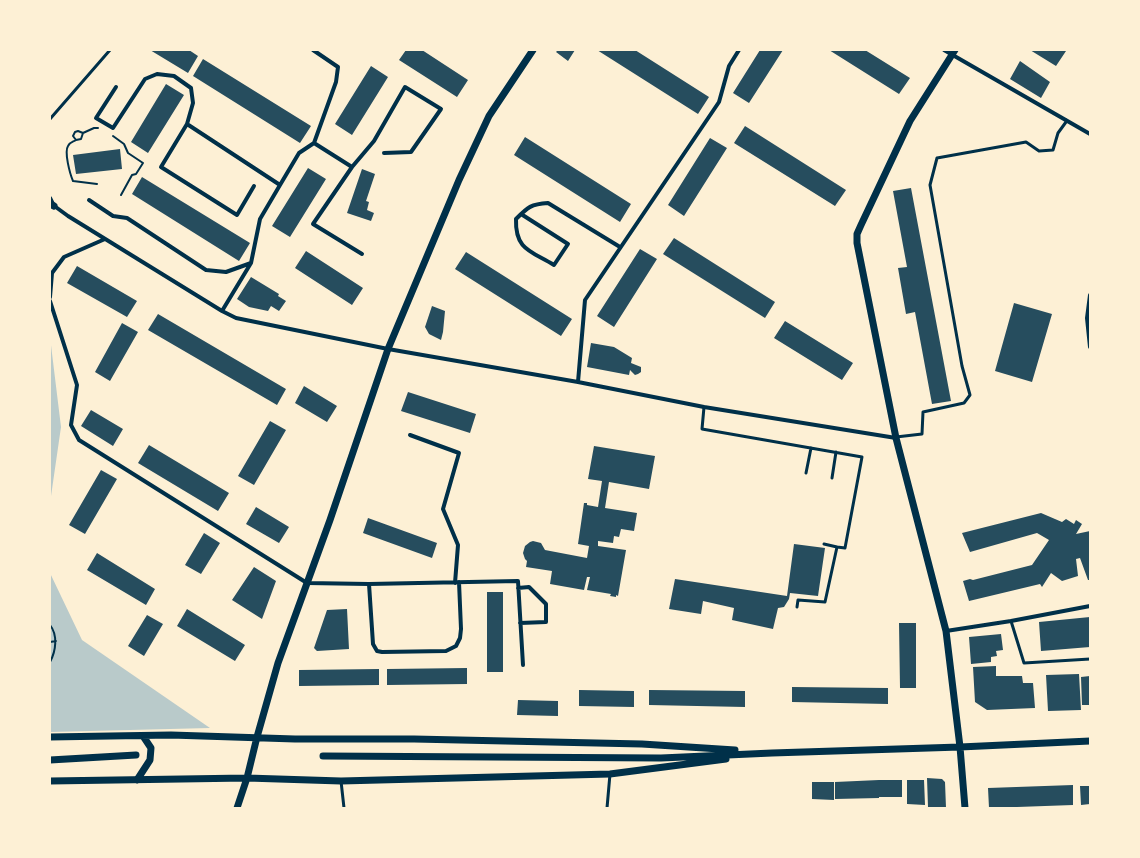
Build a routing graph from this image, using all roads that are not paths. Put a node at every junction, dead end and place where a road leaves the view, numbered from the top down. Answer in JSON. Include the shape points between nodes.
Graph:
{"nodes":[{"id":1,"x":110,"y":50,"type":"edge"},
{"id":2,"x":313,"y":50,"type":"edge"},
{"id":3,"x":533,"y":50,"type":"edge"},
{"id":4,"x":739,"y":50,"type":"edge"},
{"id":5,"x":944,"y":50,"type":"edge"},
{"id":6,"x":954,"y":53,"type":"edge"},
{"id":7,"x":116,"y":87,"type":"dead end"},
{"id":8,"x":50,"y":119,"type":"edge"},
{"id":9,"x":1066,"y":120,"type":"junction"},
{"id":10,"x":187,"y":124,"type":"junction"},
{"id":11,"x":1090,"y":134,"type":"edge"},
{"id":12,"x":314,"y":143,"type":"junction"},
{"id":13,"x":384,"y":153,"type":"dead end"},
{"id":14,"x":352,"y":167,"type":"junction"},
{"id":15,"x":280,"y":185,"type":"junction"},
{"id":16,"x":254,"y":186,"type":"dead end"},
{"id":17,"x":50,"y":198,"type":"edge"},
{"id":18,"x":89,"y":200,"type":"dead end"},
{"id":19,"x":51,"y":204,"type":"edge"},
{"id":20,"x":521,"y":214,"type":"junction"},
{"id":21,"x":105,"y":239,"type":"junction"},
{"id":22,"x":620,"y":247,"type":"junction"},
{"id":23,"x":362,"y":254,"type":"dead end"},
{"id":24,"x":251,"y":263,"type":"junction"},
{"id":25,"x":1090,"y":295,"type":"edge"},
{"id":26,"x":50,"y":297,"type":"edge"},
{"id":27,"x":50,"y":301,"type":"edge"},
{"id":28,"x":222,"y":312,"type":"junction"},
{"id":29,"x":1090,"y":347,"type":"edge"},
{"id":30,"x":388,"y":349,"type":"junction"},
{"id":31,"x":578,"y":382,"type":"junction"},
{"id":32,"x":704,"y":407,"type":"junction"},
{"id":33,"x":410,"y":435,"type":"dead end"},
{"id":34,"x":896,"y":438,"type":"junction"},
{"id":35,"x":811,"y":448,"type":"junction"},
{"id":36,"x":836,"y":452,"type":"junction"},
{"id":37,"x":806,"y":473,"type":"dead end"},
{"id":38,"x":832,"y":478,"type":"dead end"},
{"id":39,"x":824,"y":544,"type":"dead end"},
{"id":40,"x":837,"y":547,"type":"junction"},
{"id":41,"x":306,"y":583,"type":"junction"},
{"id":42,"x":457,"y":583,"type":"junction"},
{"id":43,"x":369,"y":584,"type":"junction"},
{"id":44,"x":518,"y":588,"type":"junction"},
{"id":45,"x":1090,"y":606,"type":"edge"},
{"id":46,"x":798,"y":607,"type":"dead end"},
{"id":47,"x":1012,"y":621,"type":"junction"},
{"id":48,"x":520,"y":623,"type":"junction"},
{"id":49,"x":946,"y":631,"type":"junction"},
{"id":50,"x":1090,"y":659,"type":"edge"},
{"id":51,"x":523,"y":665,"type":"dead end"},
{"id":52,"x":144,"y":736,"type":"junction"},
{"id":53,"x":50,"y":737,"type":"edge"},
{"id":54,"x":257,"y":738,"type":"junction"},
{"id":55,"x":1090,"y":741,"type":"edge"},
{"id":56,"x":960,"y":747,"type":"junction"},
{"id":57,"x":772,"y":753,"type":"junction"},
{"id":58,"x":136,"y":755,"type":"dead end"},
{"id":59,"x":323,"y":756,"type":"dead end"},
{"id":60,"x":50,"y":760,"type":"edge"},
{"id":61,"x":610,"y":774,"type":"junction"},
{"id":62,"x":247,"y":778,"type":"junction"},
{"id":63,"x":137,"y":780,"type":"junction"},
{"id":64,"x":50,"y":781,"type":"edge"},
{"id":65,"x":341,"y":781,"type":"junction"},
{"id":66,"x":237,"y":808,"type":"edge"},
{"id":67,"x":344,"y":808,"type":"edge"},
{"id":68,"x":607,"y":808,"type":"edge"},
{"id":69,"x":965,"y":808,"type":"edge"}],
"edges":[{"from":1,"to":8,"type":"lane"},
{"from":2,"to":12,"type":"street","via":[[338,67],[336,82]]},
{"from":3,"to":30,"type":"street","via":[[489,116],[459,180]]},
{"from":4,"to":22,"type":"street","via":[[729,66],[719,102]]},
{"from":5,"to":6,"type":"street"},
{"from":6,"to":9,"type":"street"},
{"from":6,"to":34,"type":"street","via":[[904,132],[857,234],[858,254]]},
{"from":7,"to":10,"type":"street","via":[[96,118],[114,128],[145,79],[157,74],[174,76],[191,88],[193,103]]},
{"from":9,"to":11,"type":"street"},
{"from":9,"to":34,"type":"lane","via":[[1058,133],[1053,150],[1039,151],[1026,142],[937,158],[930,185],[962,366],[970,395],[964,403],[923,412],[922,434]]},
{"from":10,"to":15,"type":"street"},
{"from":10,"to":16,"type":"street","via":[[162,167],[237,215]]},
{"from":12,"to":14,"type":"street"},
{"from":12,"to":15,"type":"street","via":[[299,153]]},
{"from":13,"to":14,"type":"street","via":[[411,152],[441,109],[405,87],[374,141]]},
{"from":14,"to":23,"type":"street","via":[[313,224]]},
{"from":15,"to":24,"type":"street","via":[[260,219]]},
{"from":17,"to":19,"type":"street"},
{"from":18,"to":24,"type":"street","via":[[113,216],[127,218],[206,270],[226,272]]},
{"from":19,"to":21,"type":"street"},
{"from":20,"to":20,"type":"street","via":[[516,219],[520,242],[554,266],[568,244]]},
{"from":20,"to":22,"type":"street","via":[[536,204],[548,203]]},
{"from":21,"to":26,"type":"street","via":[[64,257],[52,273]]},
{"from":21,"to":28,"type":"street"},
{"from":22,"to":31,"type":"street","via":[[585,300]]},
{"from":24,"to":28,"type":"street"},
{"from":25,"to":29,"type":"street","via":[[1087,318]]},
{"from":27,"to":41,"type":"street","via":[[77,385],[71,425],[79,440]]},
{"from":28,"to":30,"type":"street","via":[[236,318]]},
{"from":30,"to":31,"type":"street"},
{"from":30,"to":41,"type":"street"},
{"from":31,"to":32,"type":"street"},
{"from":32,"to":34,"type":"street"},
{"from":32,"to":35,"type":"lane","via":[[702,429]]},
{"from":33,"to":42,"type":"street","via":[[459,452],[443,509],[458,544]]},
{"from":34,"to":49,"type":"street"},
{"from":35,"to":36,"type":"lane"},
{"from":35,"to":37,"type":"lane"},
{"from":36,"to":38,"type":"lane"},
{"from":36,"to":40,"type":"lane","via":[[862,457],[845,548]]},
{"from":39,"to":40,"type":"lane"},
{"from":40,"to":46,"type":"lane","via":[[824,602],[798,600]]},
{"from":41,"to":43,"type":"street"},
{"from":41,"to":54,"type":"street","via":[[278,663]]},
{"from":42,"to":43,"type":"street"},
{"from":42,"to":43,"type":"street","via":[[461,629],[456,646],[446,651],[389,652],[377,651],[373,644]]},
{"from":42,"to":44,"type":"street","via":[[518,581]]},
{"from":44,"to":48,"type":"street"},
{"from":44,"to":48,"type":"street","via":[[529,587],[546,604],[546,622]]},
{"from":45,"to":47,"type":"street"},
{"from":47,"to":49,"type":"street"},
{"from":47,"to":50,"type":"lane","via":[[1024,663]]},
{"from":48,"to":51,"type":"street"},
{"from":49,"to":56,"type":"street"},
{"from":52,"to":53,"type":"street"},
{"from":52,"to":54,"type":"street"},
{"from":52,"to":63,"type":"street","via":[[151,748],[150,760]]},
{"from":54,"to":57,"type":"street","via":[[642,744]]},
{"from":54,"to":62,"type":"street"},
{"from":55,"to":56,"type":"street"},
{"from":56,"to":57,"type":"street"},
{"from":56,"to":69,"type":"street"},
{"from":57,"to":59,"type":"street","via":[[661,758]]},
{"from":57,"to":61,"type":"street"},
{"from":58,"to":60,"type":"street"},
{"from":61,"to":65,"type":"street"},
{"from":61,"to":68,"type":"lane"},
{"from":62,"to":63,"type":"street"},
{"from":62,"to":65,"type":"street"},
{"from":62,"to":66,"type":"street"},
{"from":63,"to":64,"type":"street"},
{"from":65,"to":67,"type":"lane"}]}
